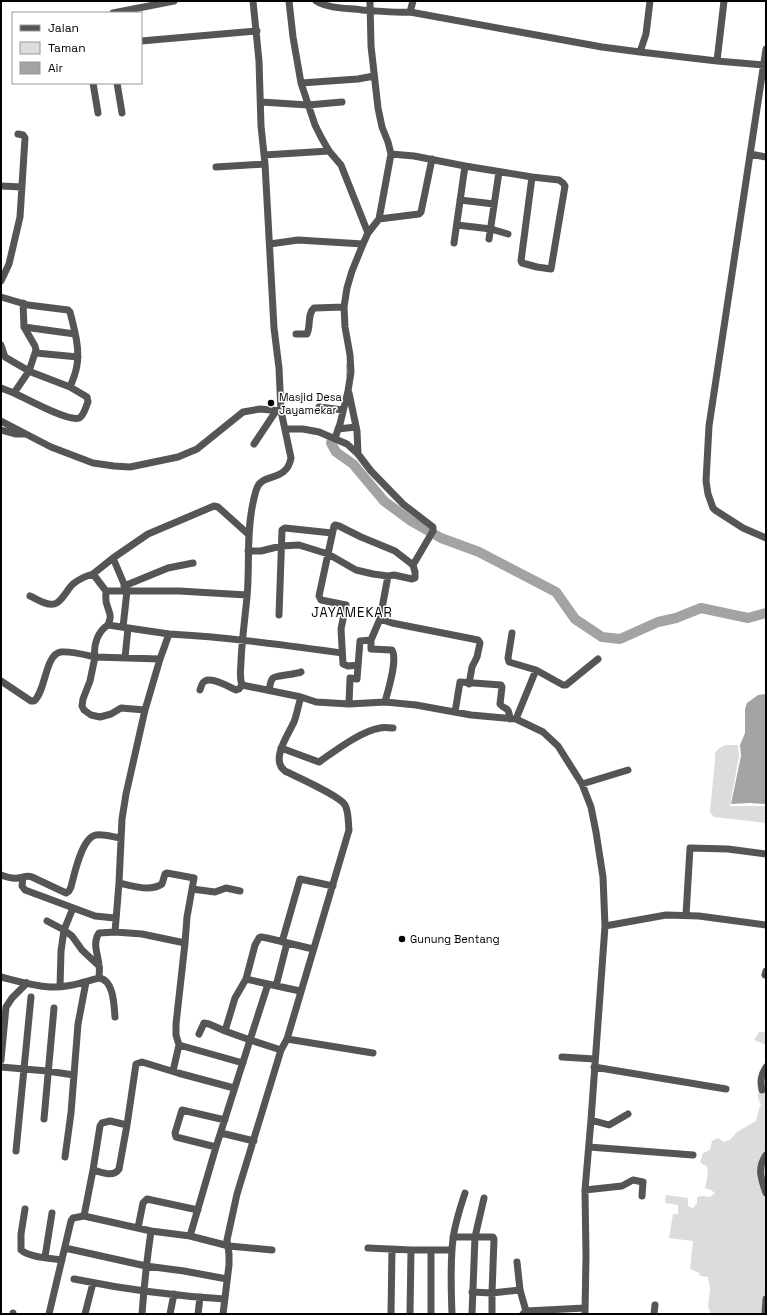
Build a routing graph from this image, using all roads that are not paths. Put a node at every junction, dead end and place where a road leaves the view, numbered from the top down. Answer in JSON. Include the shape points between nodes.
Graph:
{"nodes":[{"id":1,"x":174,"y":1,"type":"edge"},
{"id":2,"x":253,"y":1,"type":"edge"},
{"id":3,"x":289,"y":1,"type":"edge"},
{"id":4,"x":316,"y":1,"type":"edge"},
{"id":5,"x":370,"y":1,"type":"edge"},
{"id":6,"x":412,"y":1,"type":"edge"},
{"id":7,"x":650,"y":1,"type":"edge"},
{"id":8,"x":724,"y":1,"type":"edge"},
{"id":9,"x":369,"y":10,"type":"junction"},
{"id":10,"x":118,"y":12,"type":"edge"},
{"id":11,"x":410,"y":12,"type":"junction"},
{"id":12,"x":257,"y":31,"type":"junction"},
{"id":13,"x":142,"y":41,"type":"edge"},
{"id":14,"x":766,"y":49,"type":"edge"},
{"id":15,"x":640,"y":52,"type":"junction"},
{"id":16,"x":717,"y":61,"type":"junction"},
{"id":17,"x":764,"y":65,"type":"junction"},
{"id":18,"x":374,"y":76,"type":"junction"},
{"id":19,"x":301,"y":83,"type":"junction"},
{"id":20,"x":93,"y":84,"type":"edge"},
{"id":21,"x":117,"y":84,"type":"edge"},
{"id":22,"x":260,"y":102,"type":"junction"},
{"id":23,"x":342,"y":102,"type":"dead end"},
{"id":24,"x":308,"y":106,"type":"junction"},
{"id":25,"x":98,"y":113,"type":"dead end"},
{"id":26,"x":122,"y":113,"type":"dead end"},
{"id":27,"x":18,"y":134,"type":"dead end"},
{"id":28,"x":329,"y":151,"type":"junction"},
{"id":29,"x":391,"y":154,"type":"junction"},
{"id":30,"x":750,"y":154,"type":"junction"},
{"id":31,"x":264,"y":155,"type":"junction"},
{"id":32,"x":766,"y":157,"type":"edge"},
{"id":33,"x":432,"y":159,"type":"junction"},
{"id":34,"x":265,"y":164,"type":"junction"},
{"id":35,"x":465,"y":166,"type":"junction"},
{"id":36,"x":216,"y":167,"type":"dead end"},
{"id":37,"x":499,"y":172,"type":"junction"},
{"id":38,"x":532,"y":177,"type":"junction"},
{"id":39,"x":1,"y":186,"type":"edge"},
{"id":40,"x":22,"y":187,"type":"junction"},
{"id":41,"x":460,"y":200,"type":"junction"},
{"id":42,"x":494,"y":204,"type":"junction"},
{"id":43,"x":379,"y":219,"type":"junction"},
{"id":44,"x":457,"y":225,"type":"junction"},
{"id":45,"x":491,"y":229,"type":"junction"},
{"id":46,"x":368,"y":234,"type":"junction"},
{"id":47,"x":508,"y":234,"type":"dead end"},
{"id":48,"x":490,"y":238,"type":"dead end"},
{"id":49,"x":454,"y":243,"type":"dead end"},
{"id":50,"x":270,"y":244,"type":"junction"},
{"id":51,"x":363,"y":244,"type":"junction"},
{"id":52,"x":1,"y":281,"type":"edge"},
{"id":53,"x":1,"y":297,"type":"edge"},
{"id":54,"x":23,"y":303,"type":"junction"},
{"id":55,"x":344,"y":307,"type":"junction"},
{"id":56,"x":24,"y":327,"type":"junction"},
{"id":57,"x":75,"y":334,"type":"junction"},
{"id":58,"x":296,"y":334,"type":"dead end"},
{"id":59,"x":1,"y":345,"type":"edge"},
{"id":60,"x":36,"y":353,"type":"junction"},
{"id":61,"x":5,"y":357,"type":"junction"},
{"id":62,"x":78,"y":357,"type":"junction"},
{"id":63,"x":1,"y":364,"type":"edge"},
{"id":64,"x":28,"y":371,"type":"junction"},
{"id":65,"x":70,"y":386,"type":"junction"},
{"id":66,"x":1,"y":388,"type":"edge"},
{"id":67,"x":348,"y":391,"type":"junction"},
{"id":68,"x":14,"y":393,"type":"junction"},
{"id":69,"x":319,"y":407,"type":"dead end"},
{"id":70,"x":343,"y":410,"type":"junction"},
{"id":71,"x":279,"y":411,"type":"junction"},
{"id":72,"x":1,"y":421,"type":"edge"},
{"id":73,"x":356,"y":427,"type":"junction"},
{"id":74,"x":285,"y":429,"type":"junction"},
{"id":75,"x":338,"y":429,"type":"junction"},
{"id":76,"x":1,"y":430,"type":"edge"},
{"id":77,"x":26,"y":434,"type":"junction"},
{"id":78,"x":335,"y":438,"type":"junction"},
{"id":79,"x":254,"y":444,"type":"dead end"},
{"id":80,"x":358,"y":454,"type":"junction"},
{"id":81,"x":332,"y":533,"type":"junction"},
{"id":82,"x":248,"y":534,"type":"junction"},
{"id":83,"x":766,"y":538,"type":"edge"},
{"id":84,"x":281,"y":546,"type":"junction"},
{"id":85,"x":248,"y":551,"type":"junction"},
{"id":86,"x":328,"y":554,"type":"junction"},
{"id":87,"x":113,"y":558,"type":"junction"},
{"id":88,"x":193,"y":563,"type":"dead end"},
{"id":89,"x":413,"y":565,"type":"junction"},
{"id":90,"x":93,"y":574,"type":"junction"},
{"id":91,"x":388,"y":576,"type":"junction"},
{"id":92,"x":139,"y":580,"type":"junction"},
{"id":93,"x":126,"y":589,"type":"junction"},
{"id":94,"x":106,"y":591,"type":"junction"},
{"id":95,"x":142,"y":592,"type":"junction"},
{"id":96,"x":247,"y":595,"type":"junction"},
{"id":97,"x":30,"y":596,"type":"dead end"},
{"id":98,"x":279,"y":615,"type":"dead end"},
{"id":99,"x":380,"y":619,"type":"junction"},
{"id":100,"x":108,"y":625,"type":"junction"},
{"id":101,"x":126,"y":627,"type":"junction"},
{"id":102,"x":512,"y":633,"type":"dead end"},
{"id":103,"x":169,"y":634,"type":"junction"},
{"id":104,"x":242,"y":640,"type":"junction"},
{"id":105,"x":371,"y":640,"type":"junction"},
{"id":106,"x":342,"y":653,"type":"junction"},
{"id":107,"x":95,"y":657,"type":"junction"},
{"id":108,"x":125,"y":658,"type":"junction"},
{"id":109,"x":160,"y":659,"type":"junction"},
{"id":110,"x":598,"y":659,"type":"dead end"},
{"id":111,"x":358,"y":665,"type":"junction"},
{"id":112,"x":536,"y":670,"type":"junction"},
{"id":113,"x":302,"y":672,"type":"dead end"},
{"id":114,"x":1,"y":680,"type":"edge"},
{"id":115,"x":469,"y":684,"type":"junction"},
{"id":116,"x":242,"y":685,"type":"junction"},
{"id":117,"x":200,"y":690,"type":"dead end"},
{"id":118,"x":269,"y":690,"type":"junction"},
{"id":119,"x":301,"y":698,"type":"junction"},
{"id":120,"x":385,"y":702,"type":"junction"},
{"id":121,"x":349,"y":704,"type":"junction"},
{"id":122,"x":145,"y":710,"type":"junction"},
{"id":123,"x":454,"y":712,"type":"junction"},
{"id":124,"x":513,"y":719,"type":"junction"},
{"id":125,"x":393,"y":728,"type":"dead end"},
{"id":126,"x":281,"y":748,"type":"junction"},
{"id":127,"x":628,"y":770,"type":"dead end"},
{"id":128,"x":582,"y":784,"type":"junction"},
{"id":129,"x":121,"y":838,"type":"junction"},
{"id":130,"x":766,"y":854,"type":"edge"},
{"id":131,"x":1,"y":875,"type":"edge"},
{"id":132,"x":23,"y":877,"type":"junction"},
{"id":133,"x":119,"y":883,"type":"junction"},
{"id":134,"x":333,"y":886,"type":"junction"},
{"id":135,"x":192,"y":889,"type":"junction"},
{"id":136,"x":240,"y":891,"type":"dead end"},
{"id":137,"x":72,"y":908,"type":"junction"},
{"id":138,"x":686,"y":915,"type":"junction"},
{"id":139,"x":116,"y":918,"type":"junction"},
{"id":140,"x":47,"y":921,"type":"dead end"},
{"id":141,"x":766,"y":925,"type":"edge"},
{"id":142,"x":605,"y":926,"type":"junction"},
{"id":143,"x":64,"y":930,"type":"junction"},
{"id":144,"x":115,"y":932,"type":"junction"},
{"id":145,"x":285,"y":942,"type":"junction"},
{"id":146,"x":185,"y":943,"type":"junction"},
{"id":147,"x":313,"y":949,"type":"junction"},
{"id":148,"x":99,"y":966,"type":"junction"},
{"id":149,"x":1,"y":977,"type":"edge"},
{"id":150,"x":99,"y":978,"type":"junction"},
{"id":151,"x":246,"y":979,"type":"junction"},
{"id":152,"x":86,"y":982,"type":"junction"},
{"id":153,"x":27,"y":983,"type":"junction"},
{"id":154,"x":268,"y":984,"type":"junction"},
{"id":155,"x":60,"y":986,"type":"junction"},
{"id":156,"x":276,"y":986,"type":"junction"},
{"id":157,"x":300,"y":991,"type":"junction"},
{"id":158,"x":31,"y":997,"type":"dead end"},
{"id":159,"x":54,"y":1008,"type":"dead end"},
{"id":160,"x":115,"y":1017,"type":"dead end"},
{"id":161,"x":225,"y":1031,"type":"junction"},
{"id":162,"x":199,"y":1034,"type":"dead end"},
{"id":163,"x":286,"y":1039,"type":"junction"},
{"id":164,"x":250,"y":1040,"type":"junction"},
{"id":165,"x":179,"y":1045,"type":"junction"},
{"id":166,"x":282,"y":1050,"type":"junction"},
{"id":167,"x":373,"y":1053,"type":"dead end"},
{"id":168,"x":562,"y":1057,"type":"dead end"},
{"id":169,"x":1,"y":1060,"type":"edge"},
{"id":170,"x":243,"y":1063,"type":"junction"},
{"id":171,"x":595,"y":1063,"type":"junction"},
{"id":172,"x":1,"y":1067,"type":"edge"},
{"id":173,"x":766,"y":1067,"type":"edge"},
{"id":174,"x":23,"y":1069,"type":"junction"},
{"id":175,"x":47,"y":1071,"type":"junction"},
{"id":176,"x":173,"y":1071,"type":"junction"},
{"id":177,"x":74,"y":1075,"type":"junction"},
{"id":178,"x":234,"y":1088,"type":"junction"},
{"id":179,"x":726,"y":1089,"type":"dead end"},
{"id":180,"x":762,"y":1090,"type":"dead end"},
{"id":181,"x":628,"y":1114,"type":"dead end"},
{"id":182,"x":44,"y":1119,"type":"dead end"},
{"id":183,"x":225,"y":1120,"type":"junction"},
{"id":184,"x":592,"y":1120,"type":"junction"},
{"id":185,"x":128,"y":1125,"type":"junction"},
{"id":186,"x":221,"y":1133,"type":"junction"},
{"id":187,"x":254,"y":1141,"type":"junction"},
{"id":188,"x":216,"y":1147,"type":"junction"},
{"id":189,"x":589,"y":1147,"type":"junction"},
{"id":190,"x":16,"y":1151,"type":"dead end"},
{"id":191,"x":766,"y":1154,"type":"edge"},
{"id":192,"x":693,"y":1155,"type":"dead end"},
{"id":193,"x":65,"y":1157,"type":"dead end"},
{"id":194,"x":93,"y":1170,"type":"junction"},
{"id":195,"x":585,"y":1190,"type":"junction"},
{"id":196,"x":465,"y":1193,"type":"dead end"},
{"id":197,"x":766,"y":1193,"type":"edge"},
{"id":198,"x":642,"y":1196,"type":"dead end"},
{"id":199,"x":484,"y":1198,"type":"dead end"},
{"id":200,"x":25,"y":1209,"type":"dead end"},
{"id":201,"x":198,"y":1210,"type":"junction"},
{"id":202,"x":52,"y":1213,"type":"dead end"},
{"id":203,"x":84,"y":1216,"type":"junction"},
{"id":204,"x":138,"y":1228,"type":"junction"},
{"id":205,"x":151,"y":1231,"type":"junction"},
{"id":206,"x":190,"y":1236,"type":"junction"},
{"id":207,"x":453,"y":1237,"type":"junction"},
{"id":208,"x":475,"y":1237,"type":"junction"},
{"id":209,"x":229,"y":1246,"type":"junction"},
{"id":210,"x":64,"y":1248,"type":"junction"},
{"id":211,"x":368,"y":1248,"type":"dead end"},
{"id":212,"x":392,"y":1249,"type":"junction"},
{"id":213,"x":272,"y":1250,"type":"dead end"},
{"id":214,"x":411,"y":1250,"type":"junction"},
{"id":215,"x":432,"y":1250,"type":"junction"},
{"id":216,"x":452,"y":1250,"type":"junction"},
{"id":217,"x":45,"y":1257,"type":"junction"},
{"id":218,"x":62,"y":1260,"type":"junction"},
{"id":219,"x":517,"y":1262,"type":"dead end"},
{"id":220,"x":146,"y":1266,"type":"junction"},
{"id":221,"x":74,"y":1279,"type":"dead end"},
{"id":222,"x":227,"y":1279,"type":"junction"},
{"id":223,"x":93,"y":1283,"type":"junction"},
{"id":224,"x":520,"y":1290,"type":"junction"},
{"id":225,"x":144,"y":1291,"type":"junction"},
{"id":226,"x":472,"y":1292,"type":"junction"},
{"id":227,"x":492,"y":1293,"type":"junction"},
{"id":228,"x":174,"y":1294,"type":"junction"},
{"id":229,"x":200,"y":1297,"type":"junction"},
{"id":230,"x":225,"y":1299,"type":"junction"},
{"id":231,"x":766,"y":1299,"type":"edge"},
{"id":232,"x":655,"y":1304,"type":"dead end"},
{"id":233,"x":585,"y":1311,"type":"edge"},
{"id":234,"x":524,"y":1313,"type":"edge"},
{"id":235,"x":49,"y":1314,"type":"edge"},
{"id":236,"x":85,"y":1314,"type":"edge"},
{"id":237,"x":142,"y":1314,"type":"edge"},
{"id":238,"x":170,"y":1314,"type":"edge"},
{"id":239,"x":198,"y":1314,"type":"edge"},
{"id":240,"x":223,"y":1314,"type":"edge"},
{"id":241,"x":391,"y":1314,"type":"edge"},
{"id":242,"x":410,"y":1314,"type":"edge"},
{"id":243,"x":431,"y":1314,"type":"edge"},
{"id":244,"x":452,"y":1314,"type":"edge"},
{"id":245,"x":472,"y":1314,"type":"edge"},
{"id":246,"x":492,"y":1314,"type":"edge"},
{"id":247,"x":654,"y":1314,"type":"edge"},
{"id":248,"x":765,"y":1314,"type":"edge"}],
"edges":[{"from":1,"to":10,"type":"street"},
{"from":2,"to":12,"type":"street"},
{"from":3,"to":19,"type":"street","via":[[292,37]]},
{"from":4,"to":9,"type":"street","via":[[337,7]]},
{"from":5,"to":9,"type":"street"},
{"from":6,"to":11,"type":"street"},
{"from":7,"to":15,"type":"street","via":[[646,34]]},
{"from":8,"to":16,"type":"street"},
{"from":9,"to":11,"type":"street"},
{"from":9,"to":18,"type":"street"},
{"from":11,"to":15,"type":"street"},
{"from":12,"to":13,"type":"street"},
{"from":12,"to":22,"type":"street"},
{"from":14,"to":17,"type":"street"},
{"from":15,"to":16,"type":"street"},
{"from":16,"to":17,"type":"street"},
{"from":17,"to":30,"type":"street"},
{"from":18,"to":19,"type":"street"},
{"from":18,"to":29,"type":"street","via":[[382,127]]},
{"from":19,"to":24,"type":"street"},
{"from":20,"to":25,"type":"street"},
{"from":21,"to":26,"type":"street"},
{"from":22,"to":24,"type":"street"},
{"from":22,"to":31,"type":"street"},
{"from":23,"to":24,"type":"street"},
{"from":24,"to":28,"type":"street"},
{"from":27,"to":40,"type":"street","via":[[25,138]]},
{"from":28,"to":31,"type":"street"},
{"from":28,"to":46,"type":"street","via":[[341,165]]},
{"from":29,"to":33,"type":"street"},
{"from":29,"to":43,"type":"street"},
{"from":30,"to":32,"type":"street"},
{"from":30,"to":83,"type":"street","via":[[709,426],[706,481],[715,510],[743,528]]},
{"from":31,"to":34,"type":"street"},
{"from":33,"to":35,"type":"street"},
{"from":33,"to":43,"type":"street","via":[[422,212]]},
{"from":34,"to":36,"type":"street"},
{"from":34,"to":50,"type":"street"},
{"from":35,"to":37,"type":"street"},
{"from":35,"to":41,"type":"street"},
{"from":37,"to":38,"type":"street"},
{"from":37,"to":42,"type":"street"},
{"from":38,"to":38,"type":"street","via":[[558,180],[565,186],[551,269],[537,268],[521,261]]},
{"from":39,"to":40,"type":"street"},
{"from":40,"to":52,"type":"street","via":[[20,217],[9,264]]},
{"from":41,"to":42,"type":"street"},
{"from":41,"to":44,"type":"street"},
{"from":42,"to":45,"type":"street"},
{"from":43,"to":46,"type":"street"},
{"from":44,"to":45,"type":"street"},
{"from":44,"to":49,"type":"street"},
{"from":45,"to":47,"type":"street"},
{"from":45,"to":48,"type":"street"},
{"from":46,"to":51,"type":"street"},
{"from":50,"to":51,"type":"street","via":[[298,240]]},
{"from":50,"to":71,"type":"street","via":[[279,368]]},
{"from":51,"to":55,"type":"street","via":[[352,271]]},
{"from":53,"to":54,"type":"street"},
{"from":54,"to":56,"type":"street"},
{"from":54,"to":57,"type":"street","via":[[69,311]]},
{"from":55,"to":58,"type":"street","via":[[312,309],[307,334]]},
{"from":55,"to":67,"type":"street","via":[[351,372]]},
{"from":56,"to":57,"type":"street"},
{"from":56,"to":60,"type":"street","via":[[36,346]]},
{"from":57,"to":62,"type":"street"},
{"from":59,"to":61,"type":"street"},
{"from":60,"to":62,"type":"street"},
{"from":60,"to":64,"type":"street"},
{"from":61,"to":63,"type":"street"},
{"from":61,"to":64,"type":"street"},
{"from":62,"to":65,"type":"street"},
{"from":64,"to":65,"type":"street"},
{"from":64,"to":68,"type":"street"},
{"from":65,"to":68,"type":"street","via":[[88,399],[79,418],[58,414]]},
{"from":66,"to":68,"type":"street"},
{"from":67,"to":70,"type":"street"},
{"from":67,"to":73,"type":"street"},
{"from":69,"to":70,"type":"street"},
{"from":70,"to":75,"type":"street"},
{"from":71,"to":74,"type":"street"},
{"from":71,"to":77,"type":"street","via":[[260,409],[243,412],[191,452],[130,467],[93,463]]},
{"from":71,"to":79,"type":"street"},
{"from":72,"to":77,"type":"street"},
{"from":73,"to":75,"type":"street"},
{"from":73,"to":80,"type":"street"},
{"from":74,"to":78,"type":"street","via":[[303,429]]},
{"from":74,"to":82,"type":"street","via":[[290,464],[281,474],[260,483]]},
{"from":75,"to":78,"type":"street"},
{"from":76,"to":77,"type":"street"},
{"from":78,"to":80,"type":"street"},
{"from":80,"to":89,"type":"street","via":[[403,504],[433,527],[429,539]]},
{"from":81,"to":84,"type":"street","via":[[285,528],[282,530]]},
{"from":81,"to":86,"type":"street"},
{"from":81,"to":89,"type":"street","via":[[334,526],[339,526],[395,551]]},
{"from":82,"to":85,"type":"street"},
{"from":82,"to":87,"type":"street","via":[[214,506],[148,534]]},
{"from":84,"to":85,"type":"street"},
{"from":84,"to":86,"type":"street","via":[[299,545]]},
{"from":84,"to":98,"type":"street"},
{"from":85,"to":96,"type":"street"},
{"from":86,"to":91,"type":"street","via":[[356,570]]},
{"from":86,"to":106,"type":"street","via":[[319,596],[321,600],[346,605],[341,629]]},
{"from":87,"to":90,"type":"street"},
{"from":87,"to":93,"type":"street"},
{"from":88,"to":92,"type":"street","via":[[168,568]]},
{"from":89,"to":91,"type":"street","via":[[415,578]]},
{"from":90,"to":94,"type":"street"},
{"from":90,"to":97,"type":"street","via":[[73,584],[58,603],[48,604]]},
{"from":91,"to":99,"type":"street"},
{"from":92,"to":93,"type":"street"},
{"from":92,"to":95,"type":"street"},
{"from":93,"to":94,"type":"street"},
{"from":93,"to":95,"type":"street"},
{"from":93,"to":101,"type":"street"},
{"from":94,"to":100,"type":"street","via":[[106,604],[110,613]]},
{"from":95,"to":96,"type":"street","via":[[179,591]]},
{"from":96,"to":104,"type":"street"},
{"from":99,"to":105,"type":"street"},
{"from":99,"to":115,"type":"street","via":[[478,640],[480,643]]},
{"from":100,"to":101,"type":"street"},
{"from":100,"to":107,"type":"street","via":[[103,628],[97,640],[94,648]]},
{"from":101,"to":103,"type":"street"},
{"from":101,"to":108,"type":"street"},
{"from":102,"to":112,"type":"street","via":[[509,662]]},
{"from":103,"to":104,"type":"street"},
{"from":103,"to":109,"type":"street"},
{"from":104,"to":106,"type":"street"},
{"from":104,"to":116,"type":"street"},
{"from":105,"to":111,"type":"street","via":[[360,641]]},
{"from":105,"to":120,"type":"street","via":[[370,649],[392,650],[394,654]]},
{"from":106,"to":111,"type":"street","via":[[345,666]]},
{"from":107,"to":108,"type":"street"},
{"from":107,"to":114,"type":"street","via":[[62,652],[54,655],[41,692],[34,702]]},
{"from":107,"to":122,"type":"street","via":[[83,699],[84,710],[100,717],[124,708]]},
{"from":108,"to":109,"type":"street"},
{"from":109,"to":122,"type":"street"},
{"from":110,"to":112,"type":"street","via":[[566,685]]},
{"from":111,"to":121,"type":"street","via":[[357,679],[350,678]]},
{"from":112,"to":124,"type":"street"},
{"from":113,"to":118,"type":"street","via":[[289,676],[275,676]]},
{"from":115,"to":123,"type":"street","via":[[460,682]]},
{"from":115,"to":124,"type":"street","via":[[501,685],[500,704],[507,708]]},
{"from":116,"to":117,"type":"street","via":[[236,690],[212,680],[205,680]]},
{"from":116,"to":118,"type":"street"},
{"from":118,"to":119,"type":"street"},
{"from":119,"to":121,"type":"street","via":[[316,702]]},
{"from":119,"to":126,"type":"street"},
{"from":120,"to":121,"type":"street"},
{"from":120,"to":123,"type":"street"},
{"from":122,"to":129,"type":"street","via":[[124,800]]},
{"from":123,"to":124,"type":"street"},
{"from":124,"to":128,"type":"street","via":[[543,732],[558,746]]},
{"from":125,"to":126,"type":"street","via":[[380,728],[363,735],[319,762]]},
{"from":126,"to":134,"type":"street","via":[[279,761],[282,768],[345,805],[349,830]]},
{"from":127,"to":128,"type":"street"},
{"from":128,"to":142,"type":"street","via":[[591,807],[596,832],[603,877]]},
{"from":129,"to":132,"type":"street","via":[[96,835],[91,837],[82,851],[66,893],[32,877]]},
{"from":129,"to":133,"type":"street"},
{"from":130,"to":138,"type":"street","via":[[690,848]]},
{"from":131,"to":132,"type":"street","via":[[11,878]]},
{"from":132,"to":137,"type":"street","via":[[22,886],[25,890]]},
{"from":133,"to":135,"type":"street","via":[[134,887],[156,887],[162,884],[167,872],[193,878]]},
{"from":133,"to":139,"type":"street"},
{"from":134,"to":145,"type":"street","via":[[300,879]]},
{"from":134,"to":147,"type":"street"},
{"from":135,"to":136,"type":"street","via":[[215,892],[226,888]]},
{"from":135,"to":146,"type":"street","via":[[186,917]]},
{"from":137,"to":139,"type":"street","via":[[95,916]]},
{"from":137,"to":143,"type":"street"},
{"from":138,"to":141,"type":"street"},
{"from":138,"to":142,"type":"street","via":[[650,917]]},
{"from":139,"to":144,"type":"street"},
{"from":140,"to":143,"type":"street"},
{"from":142,"to":171,"type":"street"},
{"from":143,"to":148,"type":"street"},
{"from":143,"to":155,"type":"street"},
{"from":144,"to":146,"type":"street","via":[[142,934]]},
{"from":144,"to":148,"type":"street","via":[[99,933],[96,937]]},
{"from":145,"to":147,"type":"street"},
{"from":145,"to":151,"type":"street","via":[[259,938]]},
{"from":145,"to":156,"type":"street"},
{"from":146,"to":165,"type":"street","via":[[176,1024]]},
{"from":147,"to":157,"type":"street"},
{"from":148,"to":150,"type":"street"},
{"from":149,"to":153,"type":"street"},
{"from":150,"to":152,"type":"street"},
{"from":150,"to":160,"type":"street","via":[[105,980],[113,996]]},
{"from":151,"to":154,"type":"street"},
{"from":151,"to":161,"type":"street","via":[[235,998]]},
{"from":152,"to":155,"type":"street"},
{"from":152,"to":177,"type":"street","via":[[78,1024]]},
{"from":153,"to":155,"type":"street"},
{"from":153,"to":169,"type":"street","via":[[6,1007]]},
{"from":154,"to":156,"type":"street"},
{"from":154,"to":164,"type":"street"},
{"from":156,"to":157,"type":"street"},
{"from":157,"to":163,"type":"street"},
{"from":158,"to":174,"type":"street"},
{"from":159,"to":175,"type":"street"},
{"from":161,"to":162,"type":"street","via":[[204,1023]]},
{"from":161,"to":164,"type":"street"},
{"from":163,"to":166,"type":"street"},
{"from":163,"to":167,"type":"street"},
{"from":164,"to":166,"type":"street"},
{"from":164,"to":170,"type":"street"},
{"from":165,"to":170,"type":"street"},
{"from":165,"to":176,"type":"street"},
{"from":166,"to":187,"type":"street"},
{"from":168,"to":171,"type":"street"},
{"from":170,"to":178,"type":"street"},
{"from":171,"to":179,"type":"street"},
{"from":171,"to":184,"type":"street"},
{"from":172,"to":174,"type":"street"},
{"from":173,"to":180,"type":"street","via":[[761,1077]]},
{"from":174,"to":175,"type":"street"},
{"from":174,"to":190,"type":"street"},
{"from":175,"to":177,"type":"street"},
{"from":175,"to":182,"type":"street"},
{"from":176,"to":178,"type":"street"},
{"from":176,"to":185,"type":"street","via":[[142,1062],[136,1064]]},
{"from":177,"to":193,"type":"street"},
{"from":178,"to":183,"type":"street"},
{"from":181,"to":184,"type":"street","via":[[609,1125]]},
{"from":183,"to":186,"type":"street"},
{"from":183,"to":188,"type":"street","via":[[182,1110],[176,1137]]},
{"from":184,"to":189,"type":"street"},
{"from":185,"to":194,"type":"street","via":[[118,1172],[111,1174]]},
{"from":185,"to":194,"type":"street","via":[[110,1121],[102,1123]]},
{"from":186,"to":187,"type":"street"},
{"from":186,"to":188,"type":"street"},
{"from":187,"to":209,"type":"street","via":[[237,1194],[227,1240]]},
{"from":188,"to":201,"type":"street"},
{"from":189,"to":192,"type":"street"},
{"from":189,"to":195,"type":"street"},
{"from":191,"to":197,"type":"street","via":[[760,1175]]},
{"from":194,"to":203,"type":"street"},
{"from":195,"to":198,"type":"street","via":[[622,1186],[633,1180],[643,1182]]},
{"from":195,"to":233,"type":"street"},
{"from":196,"to":207,"type":"street"},
{"from":199,"to":208,"type":"street"},
{"from":200,"to":217,"type":"street","via":[[21,1250],[30,1255]]},
{"from":201,"to":204,"type":"street","via":[[147,1199],[143,1202]]},
{"from":201,"to":206,"type":"street"},
{"from":202,"to":217,"type":"street"},
{"from":203,"to":204,"type":"street"},
{"from":203,"to":210,"type":"street","via":[[73,1218],[71,1221]]},
{"from":204,"to":205,"type":"street"},
{"from":205,"to":206,"type":"street"},
{"from":205,"to":220,"type":"street"},
{"from":206,"to":209,"type":"street"},
{"from":207,"to":208,"type":"street"},
{"from":207,"to":216,"type":"street"},
{"from":208,"to":226,"type":"street"},
{"from":208,"to":227,"type":"street","via":[[493,1237],[495,1240]]},
{"from":209,"to":213,"type":"street"},
{"from":209,"to":222,"type":"street"},
{"from":210,"to":218,"type":"street"},
{"from":210,"to":220,"type":"street"},
{"from":211,"to":212,"type":"street"},
{"from":212,"to":214,"type":"street"},
{"from":212,"to":241,"type":"street"},
{"from":214,"to":215,"type":"street"},
{"from":214,"to":242,"type":"street"},
{"from":215,"to":216,"type":"street"},
{"from":215,"to":243,"type":"street"},
{"from":216,"to":244,"type":"street"},
{"from":217,"to":218,"type":"street"},
{"from":218,"to":235,"type":"street"},
{"from":219,"to":224,"type":"street"},
{"from":220,"to":222,"type":"street"},
{"from":220,"to":225,"type":"street"},
{"from":221,"to":223,"type":"street"},
{"from":222,"to":230,"type":"street"},
{"from":223,"to":225,"type":"street"},
{"from":223,"to":236,"type":"street"},
{"from":224,"to":227,"type":"street"},
{"from":224,"to":234,"type":"street"},
{"from":225,"to":228,"type":"street"},
{"from":225,"to":237,"type":"street"},
{"from":226,"to":227,"type":"street"},
{"from":226,"to":245,"type":"street"},
{"from":227,"to":246,"type":"street"},
{"from":228,"to":229,"type":"street"},
{"from":228,"to":238,"type":"street"},
{"from":229,"to":230,"type":"street"},
{"from":229,"to":239,"type":"street"},
{"from":230,"to":240,"type":"street"},
{"from":231,"to":248,"type":"street"},
{"from":232,"to":247,"type":"street"},
{"from":233,"to":234,"type":"street"}]}
